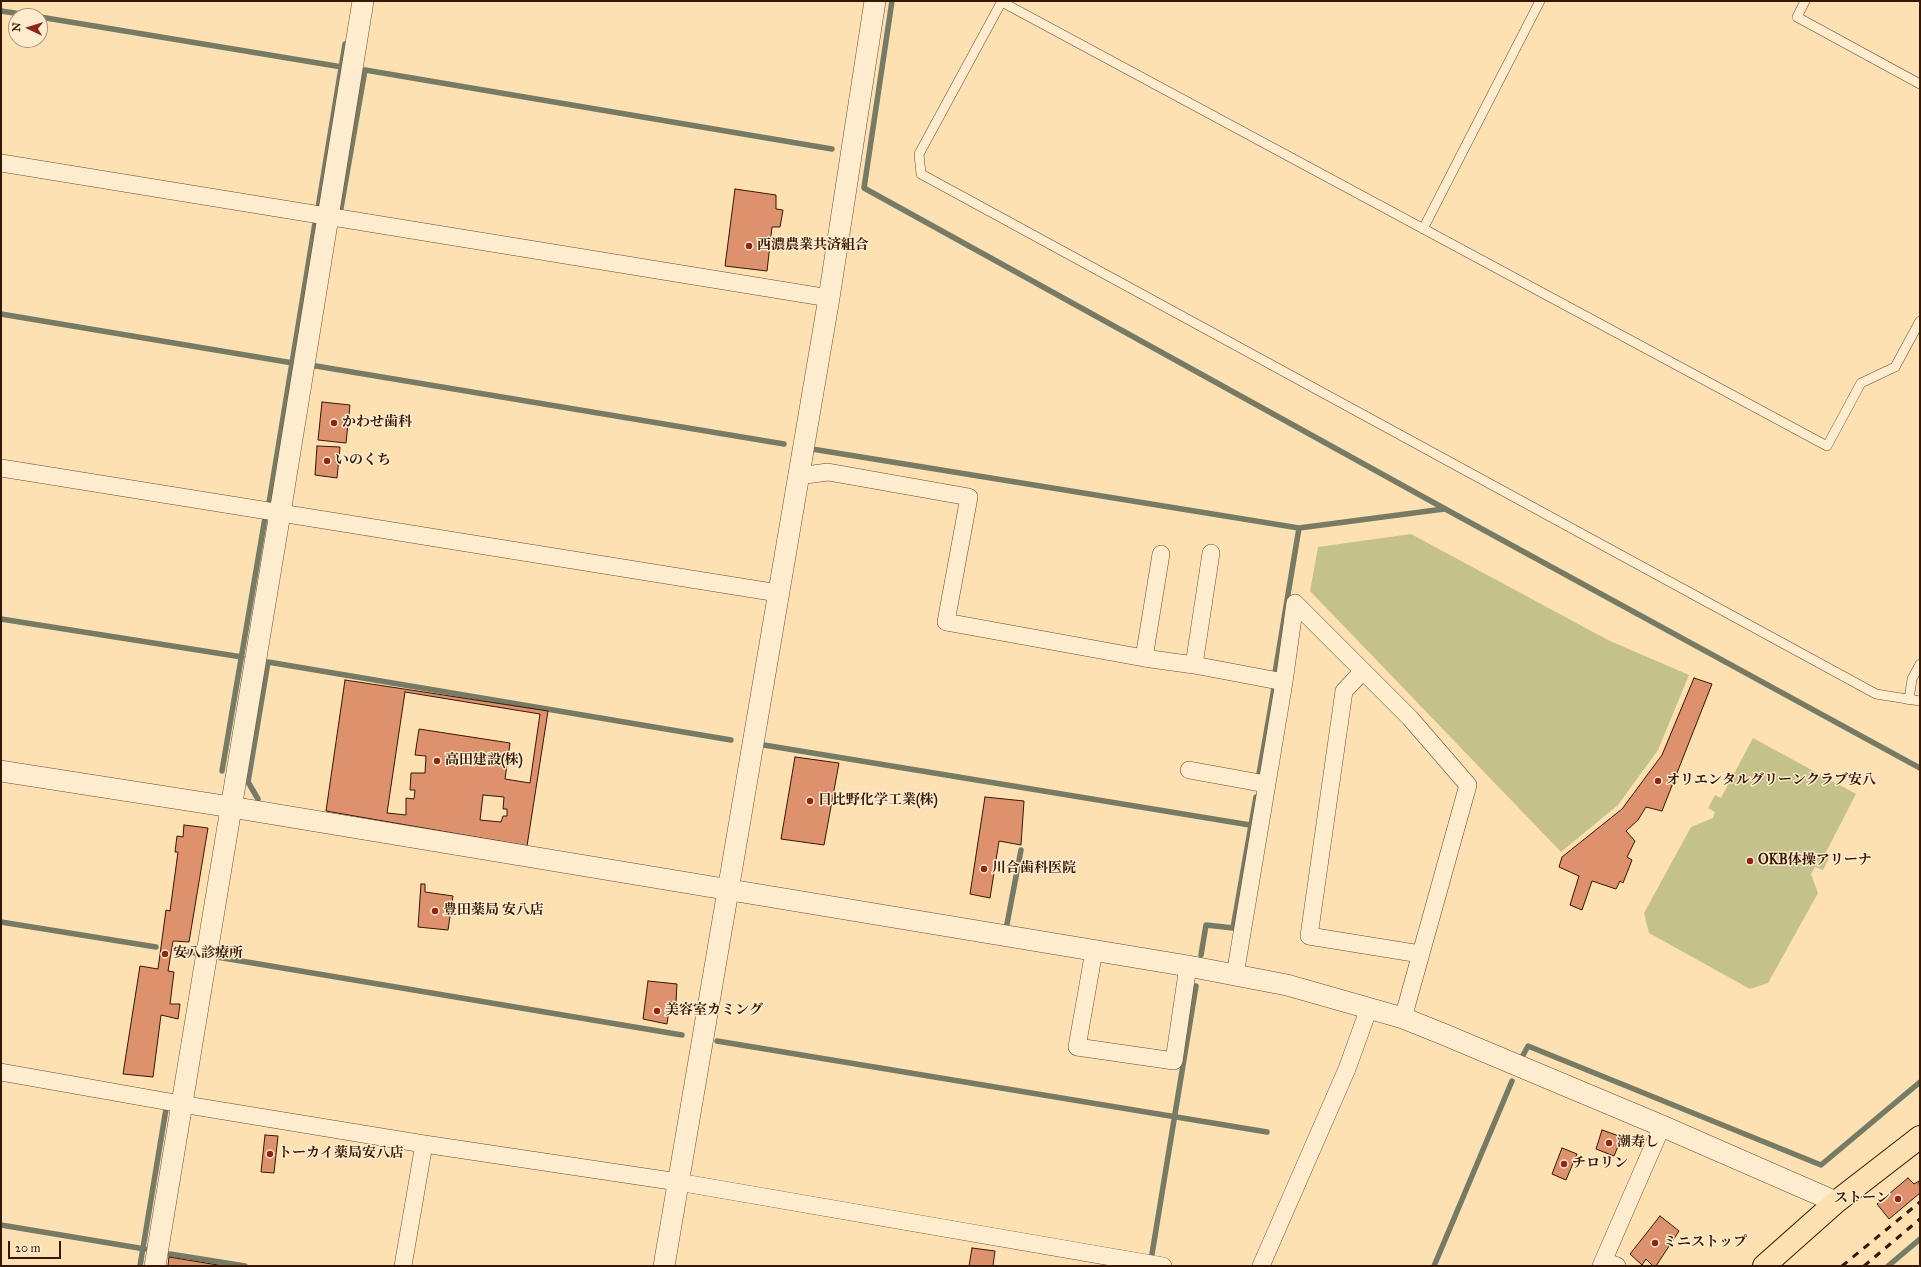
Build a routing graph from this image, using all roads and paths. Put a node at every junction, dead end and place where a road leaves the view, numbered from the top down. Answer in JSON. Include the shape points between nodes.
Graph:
{"nodes":[{"id":1,"x":363,"y":1,"type":"edge"},
{"id":2,"x":872,"y":1,"type":"edge"},
{"id":3,"x":1002,"y":1,"type":"edge"},
{"id":4,"x":1540,"y":1,"type":"edge"},
{"id":5,"x":1805,"y":1,"type":"edge"},
{"id":6,"x":1920,"y":84,"type":"edge"},
{"id":7,"x":1,"y":163,"type":"edge"},
{"id":8,"x":328,"y":217,"type":"junction"},
{"id":9,"x":1423,"y":229,"type":"junction"},
{"id":10,"x":829,"y":298,"type":"junction"},
{"id":11,"x":1920,"y":321,"type":"edge"},
{"id":12,"x":1,"y":468,"type":"edge"},
{"id":13,"x":798,"y":476,"type":"junction"},
{"id":14,"x":280,"y":513,"type":"junction"},
{"id":15,"x":1211,"y":553,"type":"dead end"},
{"id":16,"x":1161,"y":554,"type":"dead end"},
{"id":17,"x":778,"y":593,"type":"junction"},
{"id":18,"x":1144,"y":658,"type":"junction"},
{"id":19,"x":1920,"y":664,"type":"edge"},
{"id":20,"x":1194,"y":665,"type":"junction"},
{"id":21,"x":1362,"y":671,"type":"junction"},
{"id":22,"x":1284,"y":682,"type":"junction"},
{"id":23,"x":1909,"y":700,"type":"junction"},
{"id":24,"x":1920,"y":701,"type":"edge"},
{"id":25,"x":1189,"y":770,"type":"dead end"},
{"id":26,"x":1,"y":771,"type":"edge"},
{"id":27,"x":1266,"y":784,"type":"junction"},
{"id":28,"x":231,"y":807,"type":"junction"},
{"id":29,"x":728,"y":890,"type":"junction"},
{"id":30,"x":1094,"y":952,"type":"junction"},
{"id":31,"x":1420,"y":954,"type":"junction"},
{"id":32,"x":1188,"y":966,"type":"junction"},
{"id":33,"x":1235,"y":975,"type":"junction"},
{"id":34,"x":1369,"y":1008,"type":"junction"},
{"id":35,"x":1403,"y":1018,"type":"junction"},
{"id":36,"x":1,"y":1072,"type":"edge"},
{"id":37,"x":181,"y":1104,"type":"junction"},
{"id":38,"x":1662,"y":1126,"type":"junction"},
{"id":39,"x":1920,"y":1137,"type":"edge"},
{"id":40,"x":424,"y":1144,"type":"junction"},
{"id":41,"x":678,"y":1182,"type":"junction"},
{"id":42,"x":1836,"y":1202,"type":"junction"},
{"id":43,"x":1607,"y":1264,"type":"edge"},
{"id":44,"x":155,"y":1266,"type":"edge"},
{"id":45,"x":403,"y":1266,"type":"edge"},
{"id":46,"x":664,"y":1266,"type":"edge"},
{"id":47,"x":1163,"y":1266,"type":"edge"},
{"id":48,"x":1261,"y":1266,"type":"edge"},
{"id":49,"x":1764,"y":1266,"type":"edge"}],
"edges":[{"from":1,"to":8,"type":"street"},
{"from":2,"to":10,"type":"street"},
{"from":3,"to":9,"type":"lane"},
{"from":3,"to":23,"type":"lane","via":[[919,154],[921,174],[1876,694]]},
{"from":4,"to":9,"type":"lane"},
{"from":5,"to":6,"type":"lane","via":[[1796,17]]},
{"from":7,"to":8,"type":"street"},
{"from":8,"to":10,"type":"street"},
{"from":8,"to":14,"type":"street"},
{"from":9,"to":11,"type":"lane","via":[[1827,446],[1861,383],[1895,367]]},
{"from":10,"to":13,"type":"street"},
{"from":12,"to":14,"type":"street"},
{"from":13,"to":17,"type":"street"},
{"from":13,"to":18,"type":"street","via":[[828,472],[969,497],[946,622]]},
{"from":14,"to":17,"type":"street"},
{"from":14,"to":28,"type":"street"},
{"from":15,"to":20,"type":"street"},
{"from":16,"to":18,"type":"street"},
{"from":17,"to":29,"type":"street"},
{"from":18,"to":20,"type":"street"},
{"from":19,"to":23,"type":"lane","via":[[1912,679]]},
{"from":20,"to":22,"type":"street"},
{"from":21,"to":22,"type":"street","via":[[1295,603]]},
{"from":21,"to":31,"type":"street","via":[[1410,718],[1468,785]]},
{"from":21,"to":31,"type":"street","via":[[1344,691],[1309,936]]},
{"from":22,"to":27,"type":"street"},
{"from":23,"to":24,"type":"lane"},
{"from":25,"to":27,"type":"street"},
{"from":26,"to":28,"type":"street"},
{"from":27,"to":33,"type":"street"},
{"from":28,"to":29,"type":"street"},
{"from":28,"to":37,"type":"street"},
{"from":29,"to":30,"type":"street"},
{"from":29,"to":41,"type":"street"},
{"from":30,"to":32,"type":"street"},
{"from":30,"to":32,"type":"street","via":[[1077,1046],[1174,1061]]},
{"from":31,"to":35,"type":"street"},
{"from":32,"to":33,"type":"street"},
{"from":33,"to":34,"type":"street","via":[[1287,985]]},
{"from":34,"to":35,"type":"street"},
{"from":34,"to":48,"type":"street","via":[[1347,1069]]},
{"from":35,"to":38,"type":"street"},
{"from":36,"to":37,"type":"street"},
{"from":37,"to":40,"type":"street"},
{"from":37,"to":44,"type":"street"},
{"from":38,"to":42,"type":"street"},
{"from":38,"to":43,"type":"street"},
{"from":39,"to":42,"type":"main road"},
{"from":40,"to":41,"type":"street"},
{"from":40,"to":45,"type":"street"},
{"from":41,"to":46,"type":"street"},
{"from":41,"to":47,"type":"street"},
{"from":42,"to":49,"type":"main road"}]}
